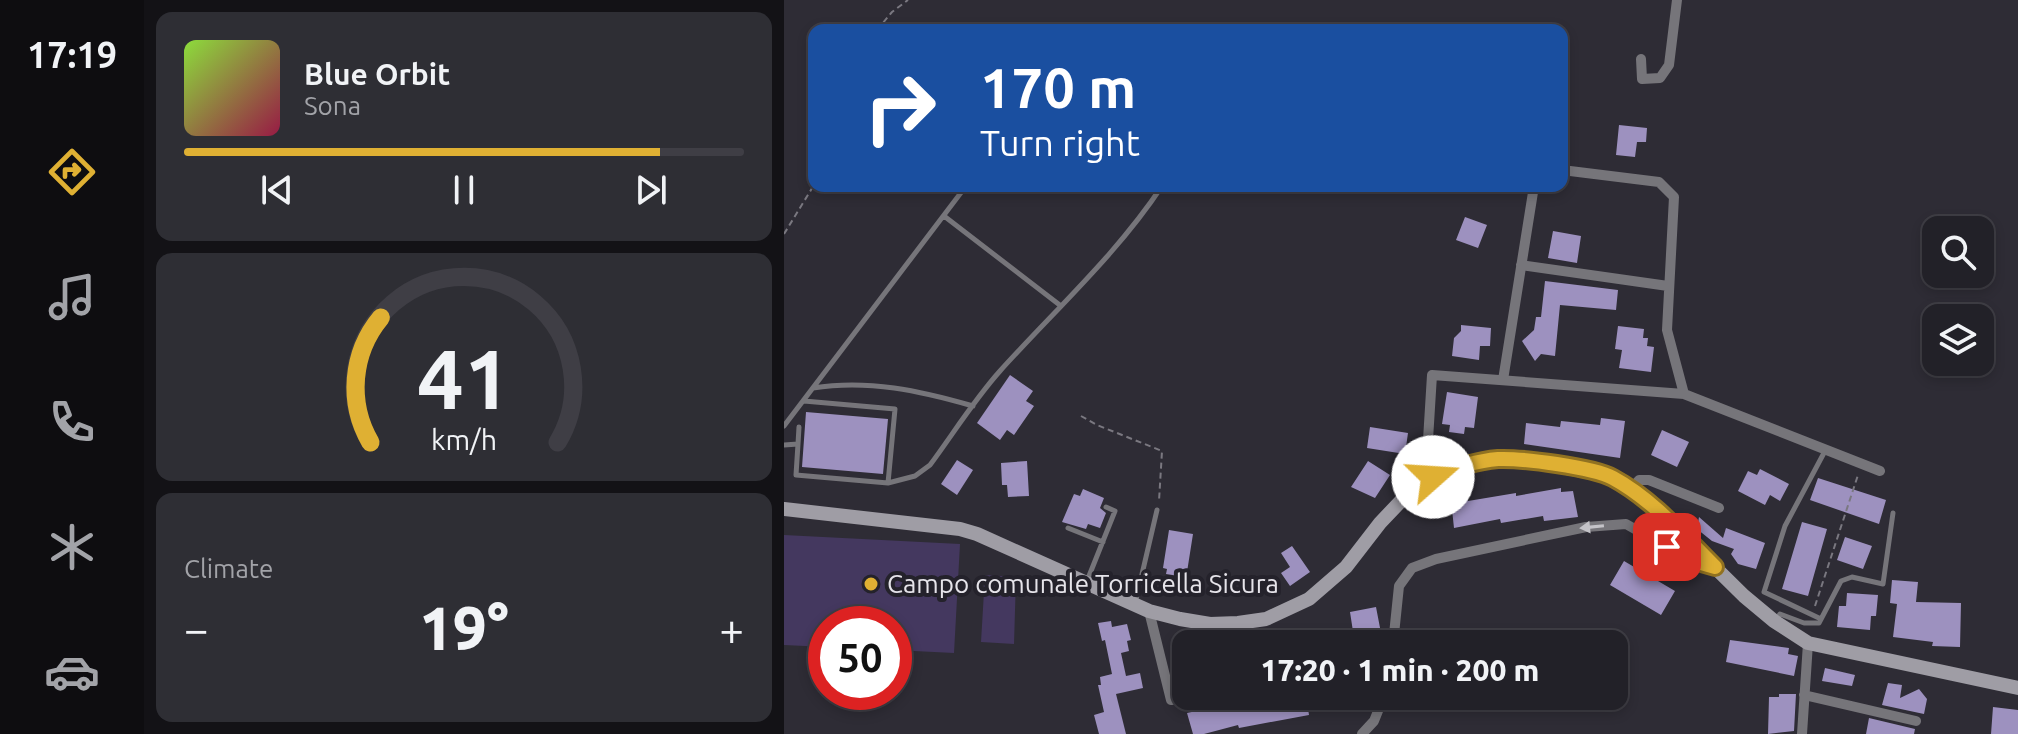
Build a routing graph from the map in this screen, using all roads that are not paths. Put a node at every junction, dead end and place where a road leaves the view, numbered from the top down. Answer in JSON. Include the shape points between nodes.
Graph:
{"nodes":[{"id":1,"x":1677,"y":0,"type":"edge"},
{"id":2,"x":1641,"y":59,"type":"dead end"},
{"id":3,"x":1568,"y":171,"type":"edge"},
{"id":4,"x":962,"y":192,"type":"edge"},
{"id":5,"x":1158,"y":192,"type":"edge"},
{"id":6,"x":1533,"y":192,"type":"edge"},
{"id":7,"x":944,"y":216,"type":"junction"},
{"id":8,"x":1521,"y":265,"type":"junction"},
{"id":9,"x":1668,"y":286,"type":"junction"},
{"id":10,"x":1061,"y":306,"type":"junction"},
{"id":11,"x":1503,"y":380,"type":"junction"},
{"id":12,"x":813,"y":388,"type":"junction"},
{"id":13,"x":1684,"y":394,"type":"junction"},
{"id":14,"x":803,"y":401,"type":"junction"},
{"id":15,"x":973,"y":406,"type":"junction"},
{"id":16,"x":784,"y":426,"type":"edge"},
{"id":17,"x":799,"y":427,"type":"dead end"},
{"id":18,"x":798,"y":444,"type":"junction"},
{"id":19,"x":784,"y":445,"type":"edge"},
{"id":20,"x":1825,"y":451,"type":"junction"},
{"id":21,"x":1880,"y":471,"type":"dead end"},
{"id":22,"x":1433,"y":477,"type":"junction"},
{"id":23,"x":888,"y":483,"type":"junction"},
{"id":24,"x":1631,"y":489,"type":"junction"},
{"id":25,"x":1106,"y":507,"type":"dead end"},
{"id":26,"x":1719,"y":508,"type":"dead end"},
{"id":27,"x":784,"y":509,"type":"edge"},
{"id":28,"x":1157,"y":510,"type":"road end"},
{"id":29,"x":1893,"y":513,"type":"dead end"},
{"id":30,"x":1068,"y":528,"type":"dead end"},
{"id":31,"x":1103,"y":542,"type":"junction"},
{"id":32,"x":1715,"y":567,"type":"junction"},
{"id":33,"x":1087,"y":582,"type":"junction"},
{"id":34,"x":1135,"y":605,"type":"junction"},
{"id":35,"x":1149,"y":611,"type":"junction"},
{"id":36,"x":1821,"y":619,"type":"junction"},
{"id":37,"x":1774,"y":621,"type":"junction"},
{"id":38,"x":1394,"y":630,"type":"edge"},
{"id":39,"x":1808,"y":643,"type":"junction"},
{"id":40,"x":2018,"y":688,"type":"edge"},
{"id":41,"x":1804,"y":695,"type":"junction"},
{"id":42,"x":1172,"y":700,"type":"edge"},
{"id":43,"x":1378,"y":710,"type":"edge"},
{"id":44,"x":1916,"y":721,"type":"dead end"},
{"id":45,"x":1362,"y":734,"type":"edge"},
{"id":46,"x":1802,"y":734,"type":"edge"}],
"edges":[{"from":1,"to":2,"type":"street","via":[[1669,65],[1660,78],[1642,79]]},
{"from":3,"to":9,"type":"street","via":[[1659,182],[1674,197]]},
{"from":4,"to":7,"type":"lane"},
{"from":5,"to":10,"type":"lane"},
{"from":6,"to":8,"type":"street"},
{"from":7,"to":10,"type":"lane"},
{"from":7,"to":12,"type":"lane"},
{"from":8,"to":9,"type":"street"},
{"from":8,"to":11,"type":"street"},
{"from":9,"to":13,"type":"street","via":[[1667,330]]},
{"from":10,"to":15,"type":"lane"},
{"from":11,"to":13,"type":"street"},
{"from":11,"to":22,"type":"street","via":[[1432,375],[1427,456]]},
{"from":12,"to":14,"type":"lane"},
{"from":12,"to":15,"type":"lane","via":[[837,384],[919,390]]},
{"from":13,"to":20,"type":"street"},
{"from":14,"to":16,"type":"lane"},
{"from":14,"to":23,"type":"lane","via":[[895,409]]},
{"from":15,"to":23,"type":"lane","via":[[930,465],[915,476]]},
{"from":17,"to":18,"type":"lane"},
{"from":18,"to":19,"type":"lane"},
{"from":18,"to":23,"type":"lane","via":[[796,475]]},
{"from":20,"to":21,"type":"street"},
{"from":20,"to":36,"type":"lane","via":[[1785,526],[1764,592]]},
{"from":22,"to":24,"type":"main road","via":[[1457,466],[1499,459],[1582,469],[1610,476]]},
{"from":22,"to":35,"type":"main road","via":[[1417,484],[1329,584],[1288,610],[1266,619],[1210,624]]},
{"from":24,"to":26,"type":"street","via":[[1639,480],[1649,480]]},
{"from":24,"to":32,"type":"main road"},
{"from":25,"to":31,"type":"lane","via":[[1115,511]]},
{"from":27,"to":33,"type":"main road","via":[[960,529]]},
{"from":28,"to":34,"type":"lane"},
{"from":29,"to":36,"type":"lane","via":[[1883,584],[1852,577],[1841,581]]},
{"from":30,"to":31,"type":"lane"},
{"from":31,"to":33,"type":"lane"},
{"from":32,"to":37,"type":"main road"},
{"from":32,"to":38,"type":"street","one_way":true,"via":[[1687,559],[1626,524],[1586,527],[1412,568],[1399,586]]},
{"from":33,"to":34,"type":"main road"},
{"from":34,"to":35,"type":"main road"},
{"from":35,"to":42,"type":"street"},
{"from":36,"to":37,"type":"lane","via":[[1804,623],[1780,614]]},
{"from":37,"to":39,"type":"main road"},
{"from":39,"to":40,"type":"main road"},
{"from":39,"to":41,"type":"street"},
{"from":41,"to":44,"type":"street"},
{"from":41,"to":46,"type":"street"},
{"from":43,"to":45,"type":"street"}]}
